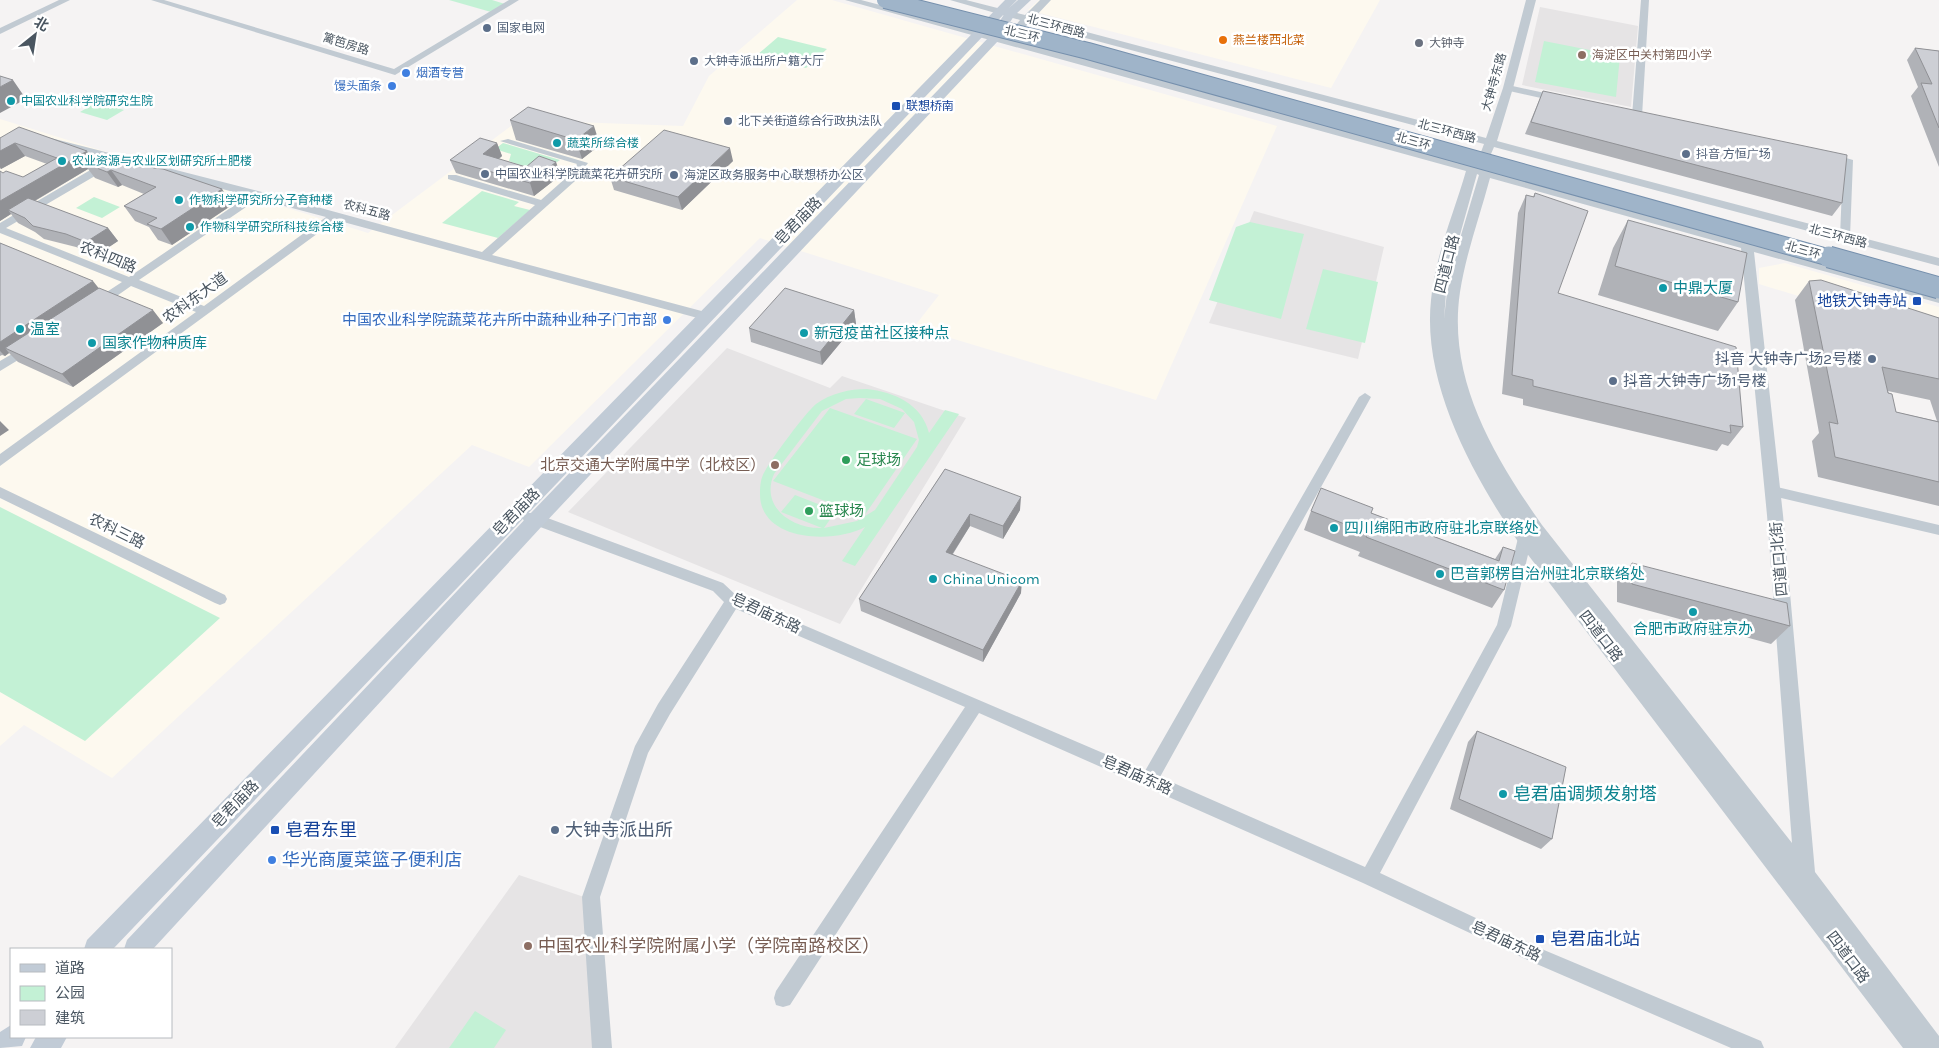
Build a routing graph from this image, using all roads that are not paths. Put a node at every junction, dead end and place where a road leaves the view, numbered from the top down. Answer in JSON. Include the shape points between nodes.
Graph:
{"nodes":[{"id":1,"x":66,"y":0,"type":"edge"},
{"id":2,"x":155,"y":0,"type":"edge"},
{"id":3,"x":498,"y":0,"type":"edge"},
{"id":4,"x":850,"y":0,"type":"edge"},
{"id":5,"x":917,"y":0,"type":"edge"},
{"id":6,"x":948,"y":0,"type":"edge"},
{"id":7,"x":955,"y":0,"type":"edge"},
{"id":8,"x":1011,"y":0,"type":"edge"},
{"id":9,"x":1025,"y":0,"type":"edge"},
{"id":10,"x":1046,"y":0,"type":"edge"},
{"id":11,"x":1531,"y":0,"type":"edge"},
{"id":12,"x":1645,"y":0,"type":"edge"},
{"id":13,"x":512,"y":2,"type":"edge"},
{"id":14,"x":886,"y":5,"type":"edge"},
{"id":15,"x":1001,"y":8,"type":"edge"},
{"id":16,"x":938,"y":9,"type":"junction"},
{"id":17,"x":1028,"y":18,"type":"junction"},
{"id":18,"x":925,"y":20,"type":"junction"},
{"id":19,"x":0,"y":31,"type":"edge"},
{"id":20,"x":991,"y":33,"type":"junction"},
{"id":21,"x":1508,"y":88,"type":"junction"},
{"id":22,"x":1572,"y":102,"type":"edge"},
{"id":23,"x":1390,"y":115,"type":"junction"},
{"id":24,"x":1637,"y":116,"type":"edge"},
{"id":25,"x":30,"y":134,"type":"edge"},
{"id":26,"x":505,"y":141,"type":"dead end"},
{"id":27,"x":1374,"y":141,"type":"junction"},
{"id":28,"x":1491,"y":142,"type":"junction"},
{"id":29,"x":1819,"y":154,"type":"edge"},
{"id":30,"x":119,"y":158,"type":"junction"},
{"id":31,"x":1480,"y":170,"type":"junction"},
{"id":32,"x":1610,"y":175,"type":"junction"},
{"id":33,"x":452,"y":176,"type":"dead end"},
{"id":34,"x":258,"y":194,"type":"junction"},
{"id":35,"x":1600,"y":203,"type":"junction"},
{"id":36,"x":542,"y":204,"type":"junction"},
{"id":37,"x":336,"y":215,"type":"junction"},
{"id":38,"x":0,"y":228,"type":"edge"},
{"id":39,"x":1845,"y":237,"type":"junction"},
{"id":40,"x":1747,"y":245,"type":"junction"},
{"id":41,"x":484,"y":255,"type":"junction"},
{"id":42,"x":1939,"y":262,"type":"edge"},
{"id":43,"x":1939,"y":276,"type":"edge"},
{"id":44,"x":130,"y":282,"type":"junction"},
{"id":45,"x":1939,"y":288,"type":"edge"},
{"id":46,"x":1939,"y":299,"type":"edge"},
{"id":47,"x":90,"y":309,"type":"edge"},
{"id":48,"x":205,"y":311,"type":"junction"},
{"id":49,"x":706,"y":316,"type":"junction"},
{"id":50,"x":41,"y":340,"type":"edge"},
{"id":51,"x":0,"y":367,"type":"edge"},
{"id":52,"x":1365,"y":397,"type":"dead end"},
{"id":53,"x":0,"y":461,"type":"edge"},
{"id":54,"x":1773,"y":491,"type":"junction"},
{"id":55,"x":0,"y":492,"type":"edge"},
{"id":56,"x":516,"y":511,"type":"junction"},
{"id":57,"x":536,"y":520,"type":"junction"},
{"id":58,"x":1939,"y":530,"type":"edge"},
{"id":59,"x":1525,"y":538,"type":"junction"},
{"id":60,"x":220,"y":599,"type":"dead end"},
{"id":61,"x":733,"y":601,"type":"junction"},
{"id":62,"x":976,"y":704,"type":"junction"},
{"id":63,"x":1149,"y":780,"type":"junction"},
{"id":64,"x":1805,"y":876,"type":"junction"},
{"id":65,"x":1369,"y":877,"type":"junction"},
{"id":66,"x":1806,"y":903,"type":"junction"},
{"id":67,"x":97,"y":948,"type":"edge"},
{"id":68,"x":137,"y":948,"type":"edge"},
{"id":69,"x":783,"y":998,"type":"dead end"},
{"id":70,"x":11,"y":1038,"type":"edge"},
{"id":71,"x":53,"y":1038,"type":"edge"},
{"id":72,"x":2,"y":1048,"type":"edge"},
{"id":73,"x":43,"y":1048,"type":"edge"},
{"id":74,"x":602,"y":1048,"type":"edge"},
{"id":75,"x":1754,"y":1048,"type":"edge"},
{"id":76,"x":1917,"y":1048,"type":"edge"},
{"id":77,"x":1934,"y":1048,"type":"edge"}],
"edges":[{"from":1,"to":19,"type":"street"},
{"from":2,"to":13,"type":"street","name":"篱笆房路","via":[[395,72]]},
{"from":3,"to":13,"type":"street"},
{"from":4,"to":14,"type":"street"},
{"from":5,"to":43,"type":"highway","name":"北三环","via":[[1094,45]]},
{"from":6,"to":16,"type":"street"},
{"from":7,"to":15,"type":"street","name":"北三环西路"},
{"from":8,"to":15,"type":"main road"},
{"from":9,"to":15,"type":"main road"},
{"from":10,"to":17,"type":"street"},
{"from":11,"to":21,"type":"street","name":"大钟寺东路"},
{"from":12,"to":24,"type":"street"},
{"from":14,"to":18,"type":"street"},
{"from":14,"to":20,"type":"street","via":[[903,19]]},
{"from":14,"to":45,"type":"highway","name":"北三环","bridge":true,"via":[[1088,51]]},
{"from":15,"to":17,"type":"street","name":"北三环西路"},
{"from":15,"to":20,"type":"main road"},
{"from":16,"to":18,"type":"street"},
{"from":16,"to":20,"type":"street"},
{"from":17,"to":20,"type":"street","via":[[1017,29]]},
{"from":17,"to":23,"type":"street","name":"北三环西路"},
{"from":18,"to":20,"type":"street"},
{"from":20,"to":27,"type":"street","name":"北三环西路","via":[[1016,50],[1084,67],[1113,69]]},
{"from":20,"to":49,"type":"main road","name":"皂君庙路"},
{"from":20,"to":57,"type":"main road","name":"皂君庙路"},
{"from":21,"to":22,"type":"street"},
{"from":21,"to":28,"type":"street","name":"大钟寺东路"},
{"from":23,"to":27,"type":"street"},
{"from":23,"to":28,"type":"street","name":"北三环西路"},
{"from":25,"to":30,"type":"street","name":"农科五路"},
{"from":26,"to":36,"type":"street","via":[[583,163],[571,179]]},
{"from":27,"to":31,"type":"street","name":"北三环西路"},
{"from":28,"to":31,"type":"street","name":"大钟寺东路"},
{"from":28,"to":32,"type":"street","name":"北三环西路"},
{"from":29,"to":39,"type":"street","via":[[1848,160]]},
{"from":30,"to":34,"type":"street","name":"农科五路"},
{"from":30,"to":38,"type":"street"},
{"from":31,"to":35,"type":"street","name":"北三环西路"},
{"from":31,"to":59,"type":"street","name":"四道口路","via":[[1439,288],[1436,312],[1439,343],[1463,434],[1488,485]]},
{"from":31,"to":64,"type":"street","name":"四道口路","via":[[1450,318],[1459,382],[1483,447],[1536,530]]},
{"from":32,"to":35,"type":"street"},
{"from":32,"to":39,"type":"street","name":"北三环西路"},
{"from":33,"to":36,"type":"street"},
{"from":34,"to":37,"type":"street","name":"农科五路"},
{"from":34,"to":44,"type":"street"},
{"from":35,"to":40,"type":"street","name":"北三环西路"},
{"from":36,"to":41,"type":"street"},
{"from":37,"to":41,"type":"street","name":"农科五路"},
{"from":37,"to":48,"type":"street","name":"农科东大道"},
{"from":38,"to":44,"type":"street","name":"农科四路"},
{"from":39,"to":42,"type":"street","name":"北三环西路"},
{"from":40,"to":46,"type":"street","name":"北三环西路"},
{"from":40,"to":54,"type":"street","name":"四道口北街"},
{"from":41,"to":49,"type":"street","name":"农科五路"},
{"from":44,"to":47,"type":"street"},
{"from":44,"to":48,"type":"street","name":"农科四路"},
{"from":48,"to":53,"type":"street","name":"农科东大道"},
{"from":49,"to":56,"type":"main road","name":"皂君庙路"},
{"from":50,"to":51,"type":"street"},
{"from":52,"to":63,"type":"street"},
{"from":54,"to":58,"type":"street"},
{"from":54,"to":64,"type":"street","name":"四道口北街"},
{"from":55,"to":60,"type":"street","name":"农科三路"},
{"from":56,"to":57,"type":"street","name":"皂君庙东路"},
{"from":56,"to":67,"type":"main road","name":"皂君庙路"},
{"from":57,"to":61,"type":"street","name":"皂君庙东路","via":[[718,587]]},
{"from":57,"to":68,"type":"main road","name":"皂君庙路"},
{"from":59,"to":65,"type":"street","via":[[1504,626]]},
{"from":59,"to":66,"type":"street","name":"四道口路"},
{"from":61,"to":62,"type":"street","name":"皂君庙东路"},
{"from":61,"to":74,"type":"street","via":[[641,751],[592,897]]},
{"from":62,"to":63,"type":"street","name":"皂君庙东路"},
{"from":62,"to":69,"type":"street"},
{"from":63,"to":65,"type":"street","name":"皂君庙东路"},
{"from":64,"to":66,"type":"street","name":"四道口北街"},
{"from":64,"to":77,"type":"street","name":"四道口路"},
{"from":65,"to":75,"type":"street","name":"皂君庙东路","via":[[1538,956]]},
{"from":66,"to":76,"type":"street","name":"四道口路"},
{"from":70,"to":72,"type":"main road"},
{"from":71,"to":73,"type":"main road"}]}
